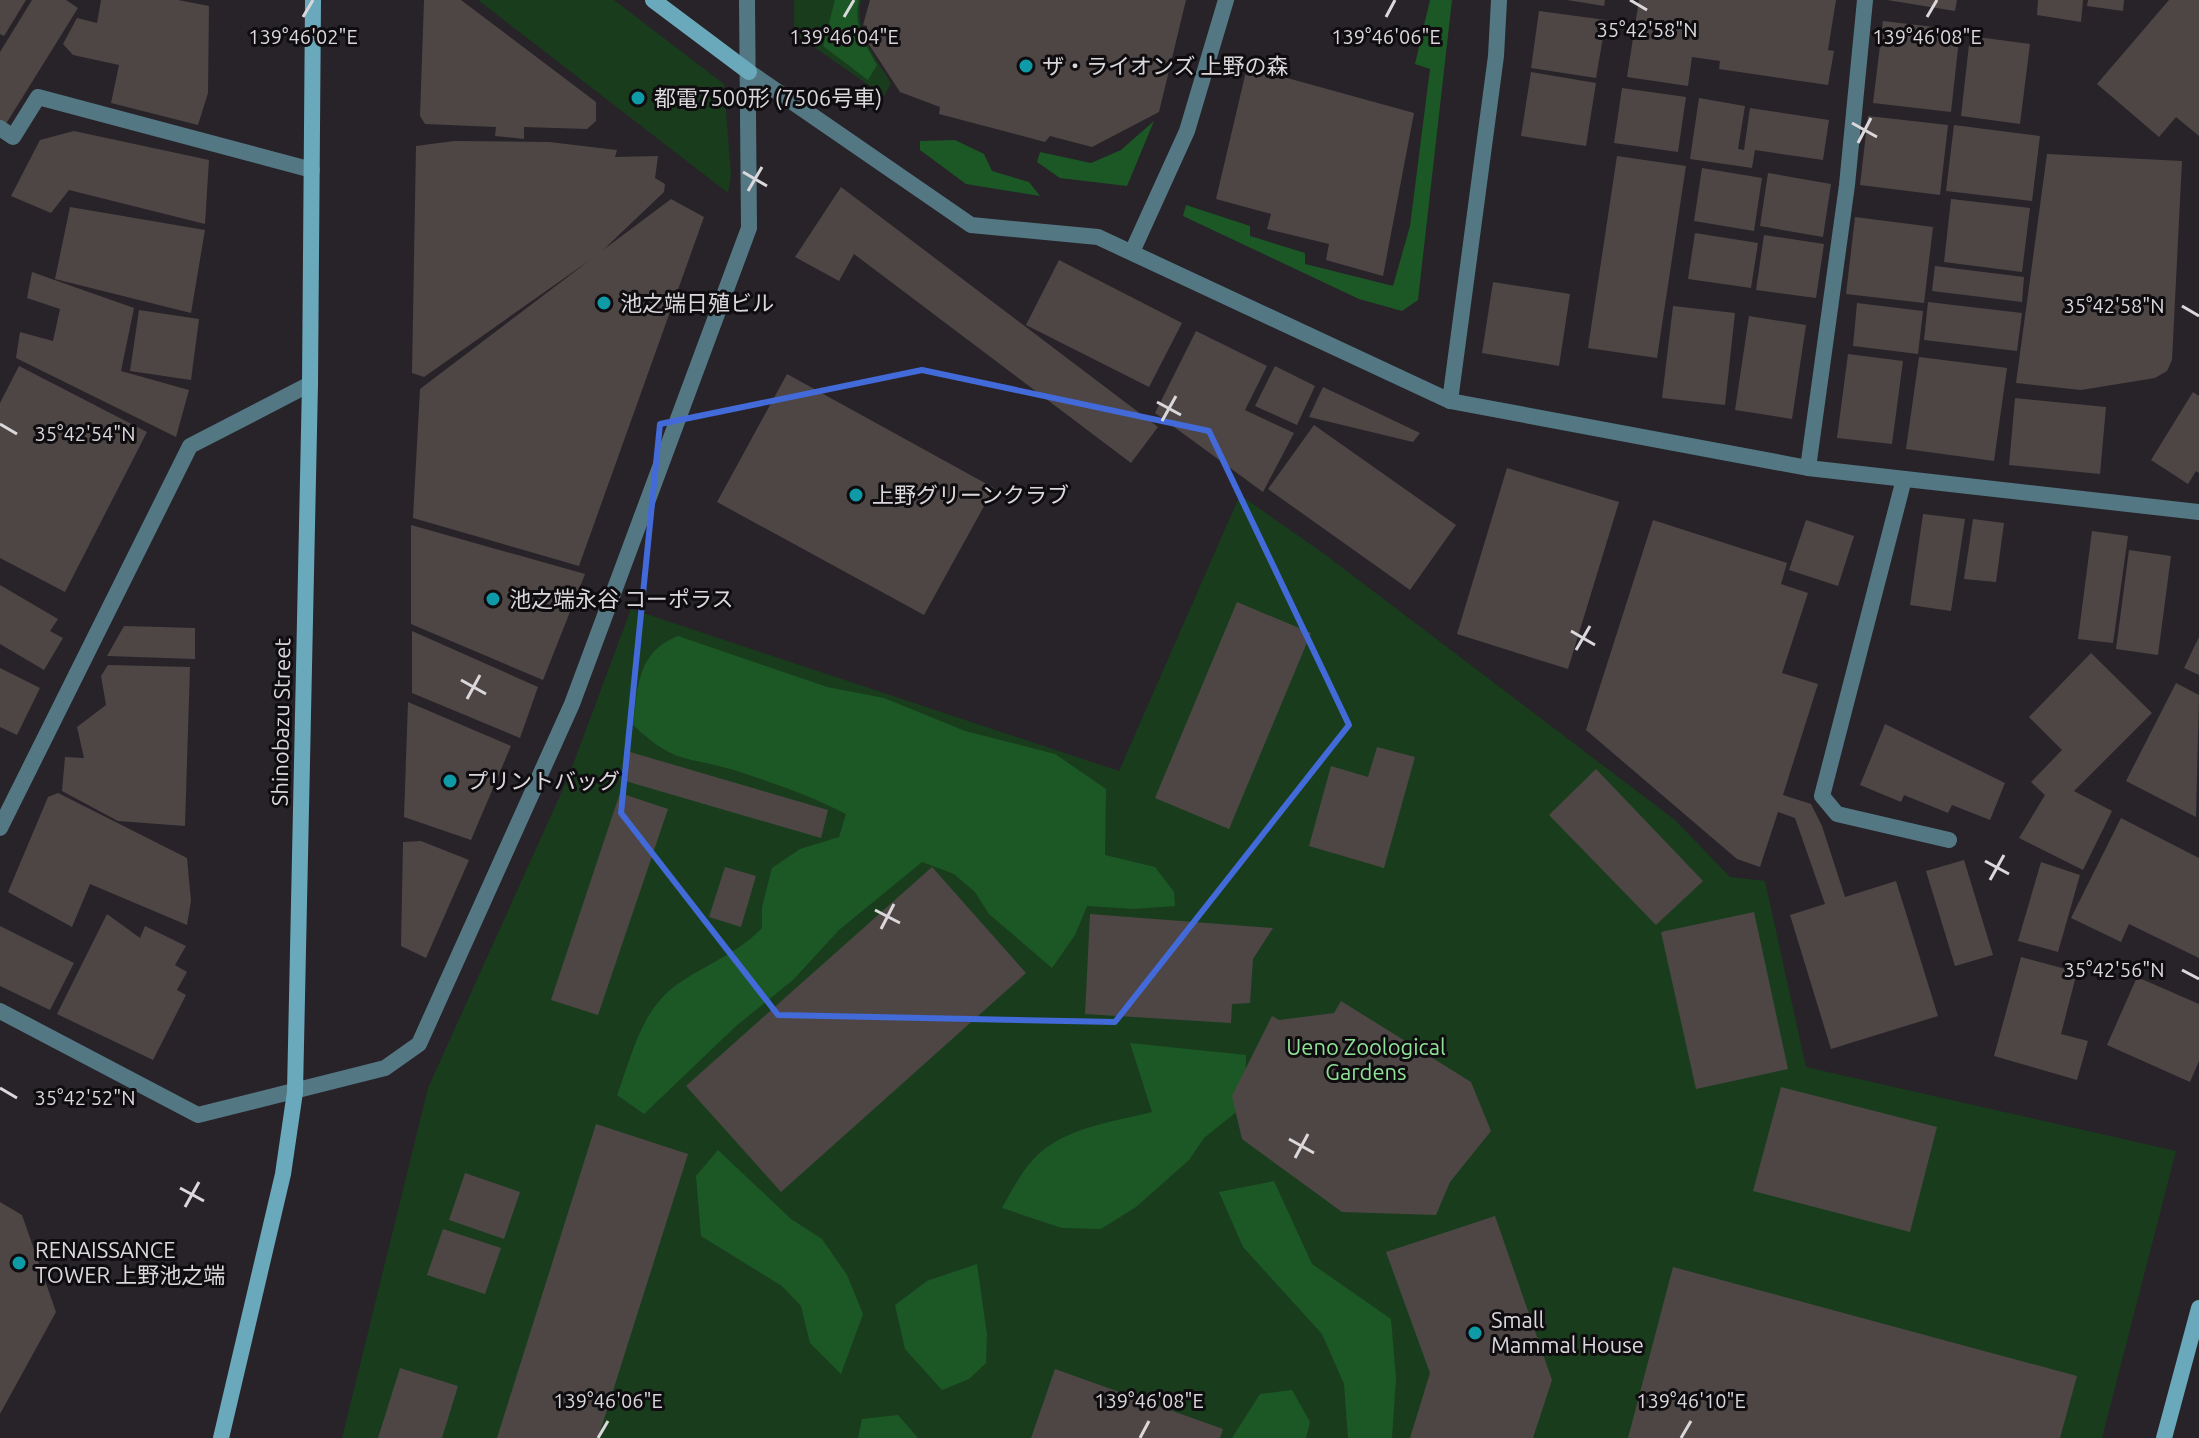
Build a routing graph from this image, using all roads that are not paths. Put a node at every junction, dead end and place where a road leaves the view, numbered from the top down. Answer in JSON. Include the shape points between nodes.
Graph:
{"nodes":[{"id":1,"x":313,"y":0,"type":"edge"},
{"id":2,"x":653,"y":0,"type":"edge"},
{"id":3,"x":747,"y":0,"type":"edge"},
{"id":4,"x":1226,"y":0,"type":"edge"},
{"id":5,"x":1499,"y":0,"type":"edge"},
{"id":6,"x":1865,"y":0,"type":"edge"},
{"id":7,"x":749,"y":72,"type":"junction"},
{"id":8,"x":0,"y":128,"type":"edge"},
{"id":9,"x":312,"y":170,"type":"junction"},
{"id":10,"x":1132,"y":252,"type":"junction"},
{"id":11,"x":310,"y":384,"type":"junction"},
{"id":12,"x":1450,"y":401,"type":"junction"},
{"id":13,"x":1808,"y":468,"type":"junction"},
{"id":14,"x":1904,"y":479,"type":"junction"},
{"id":15,"x":2199,"y":512,"type":"edge"},
{"id":16,"x":0,"y":828,"type":"edge"},
{"id":17,"x":1949,"y":840,"type":"dead end"},
{"id":18,"x":0,"y":1011,"type":"edge"},
{"id":19,"x":295,"y":1092,"type":"junction"},
{"id":20,"x":2199,"y":1308,"type":"edge"},
{"id":21,"x":221,"y":1438,"type":"edge"},
{"id":22,"x":2164,"y":1438,"type":"edge"}],
"edges":[{"from":1,"to":9,"type":"main road","name":"Shinobazu Street"},
{"from":2,"to":7,"type":"main road"},
{"from":3,"to":7,"type":"street"},
{"from":4,"to":10,"type":"street","via":[[1187,131]]},
{"from":5,"to":12,"type":"street"},
{"from":6,"to":13,"type":"street","via":[[1847,185]]},
{"from":7,"to":10,"type":"street","via":[[971,225],[1098,237]]},
{"from":7,"to":19,"type":"street","via":[[749,228],[572,704],[419,1044],[385,1068]]},
{"from":8,"to":9,"type":"street","via":[[13,137],[38,97]]},
{"from":9,"to":11,"type":"main road","name":"Shinobazu Street"},
{"from":10,"to":12,"type":"street"},
{"from":11,"to":16,"type":"street","via":[[190,446]]},
{"from":11,"to":19,"type":"main road","name":"Shinobazu Street"},
{"from":12,"to":13,"type":"street"},
{"from":13,"to":14,"type":"street"},
{"from":14,"to":15,"type":"street"},
{"from":14,"to":17,"type":"street","via":[[1822,796],[1837,814]]},
{"from":18,"to":19,"type":"street","via":[[198,1115]]},
{"from":19,"to":21,"type":"main road","name":"Shinobazu Street","via":[[283,1174]]},
{"from":20,"to":22,"type":"main road"}]}
